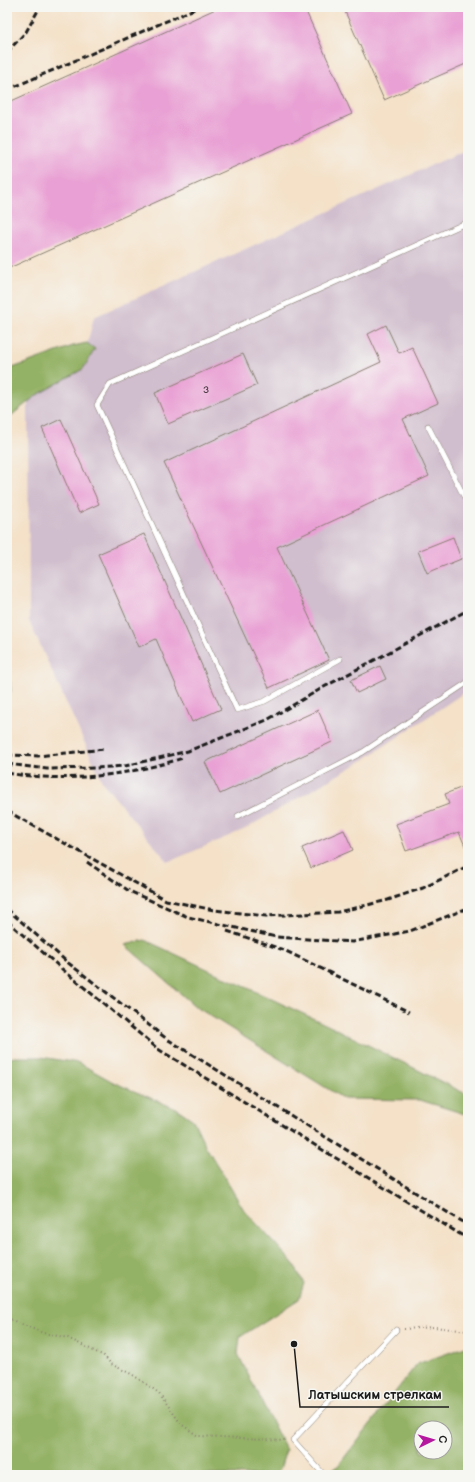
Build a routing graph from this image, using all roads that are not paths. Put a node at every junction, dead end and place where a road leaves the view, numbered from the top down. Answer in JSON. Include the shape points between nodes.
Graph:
{"nodes":[{"id":1,"x":468,"y":222,"type":"edge"},
{"id":2,"x":428,"y":426,"type":"dead end"},
{"id":3,"x":468,"y":504,"type":"edge"},
{"id":4,"x":340,"y":659,"type":"dead end"},
{"id":5,"x":468,"y":682,"type":"edge"},
{"id":6,"x":238,"y":816,"type":"dead end"},
{"id":7,"x":396,"y":1330,"type":"road end"},
{"id":8,"x":324,"y":1475,"type":"edge"}],
"edges":[{"from":1,"to":4,"type":"lane","via":[[110,384],[97,405],[237,710],[265,701]]},
{"from":2,"to":3,"type":"lane"},
{"from":5,"to":6,"type":"lane","via":[[363,752]]},
{"from":7,"to":8,"type":"lane","via":[[293,1440]]}]}
